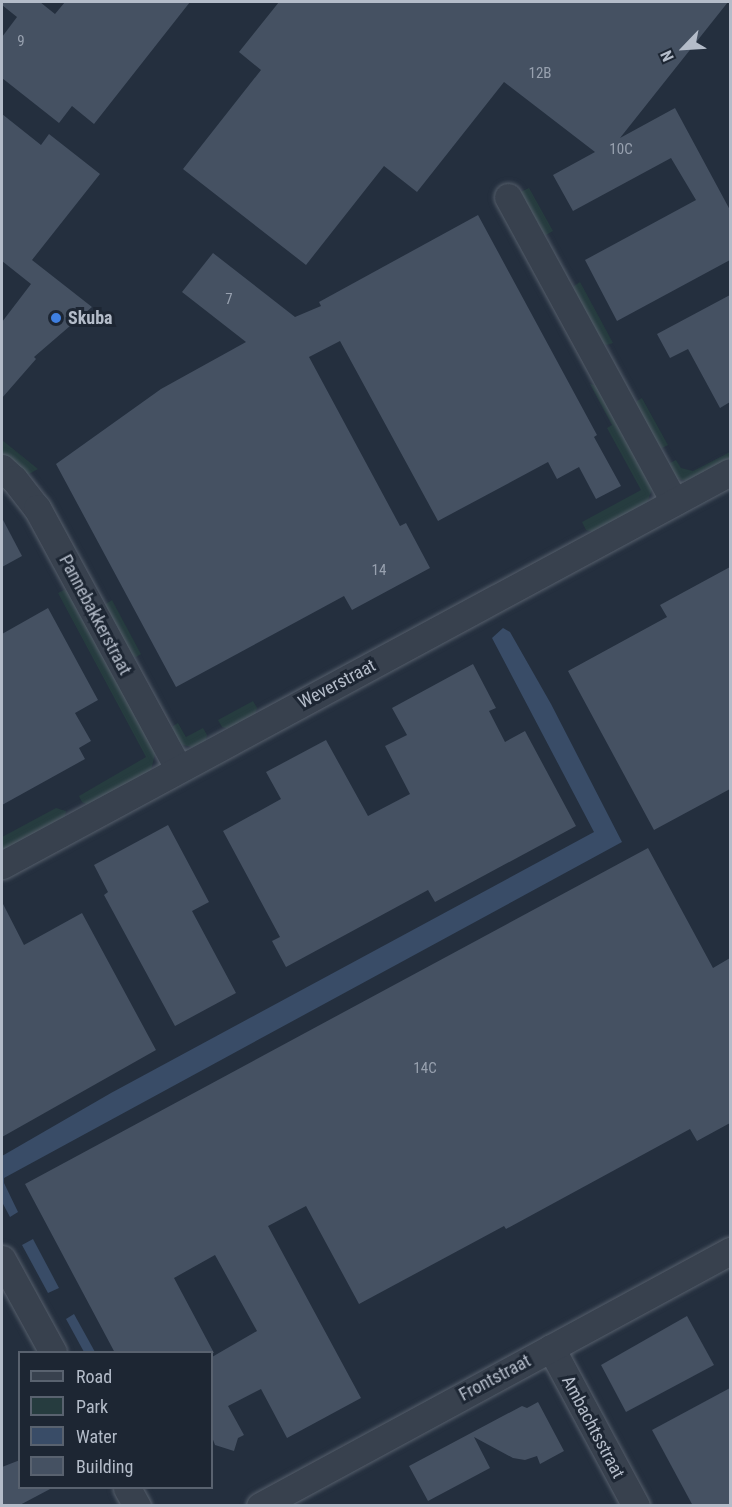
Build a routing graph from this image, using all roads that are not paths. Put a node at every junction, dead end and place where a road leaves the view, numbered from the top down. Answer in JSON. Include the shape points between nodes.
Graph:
{"nodes":[{"id":1,"x":508,"y":197,"type":"dead end"},
{"id":2,"x":2,"y":468,"type":"edge"},
{"id":3,"x":730,"y":472,"type":"edge"},
{"id":4,"x":674,"y":502,"type":"junction"},
{"id":5,"x":179,"y":769,"type":"junction"},
{"id":6,"x":2,"y":865,"type":"edge"},
{"id":7,"x":730,"y":1251,"type":"edge"},
{"id":8,"x":2,"y":1259,"type":"edge"},
{"id":9,"x":550,"y":1348,"type":"junction"},
{"id":10,"x":52,"y":1351,"type":"edge"},
{"id":11,"x":128,"y":1489,"type":"edge"},
{"id":12,"x":137,"y":1506,"type":"edge"},
{"id":13,"x":260,"y":1506,"type":"edge"},
{"id":14,"x":636,"y":1506,"type":"edge"}],
"edges":[{"from":1,"to":4,"type":"street"},
{"from":2,"to":5,"type":"street","name":"Pannebakkerstraat","via":[[37,508]]},
{"from":3,"to":4,"type":"street","name":"Weverstraat"},
{"from":4,"to":5,"type":"street","name":"Weverstraat"},
{"from":5,"to":6,"type":"street","name":"Weverstraat"},
{"from":7,"to":9,"type":"street","name":"Frontstraat"},
{"from":8,"to":10,"type":"street"},
{"from":9,"to":13,"type":"street","name":"Frontstraat"},
{"from":9,"to":14,"type":"street","name":"Ambachtsstraat"},
{"from":11,"to":12,"type":"street"}]}
